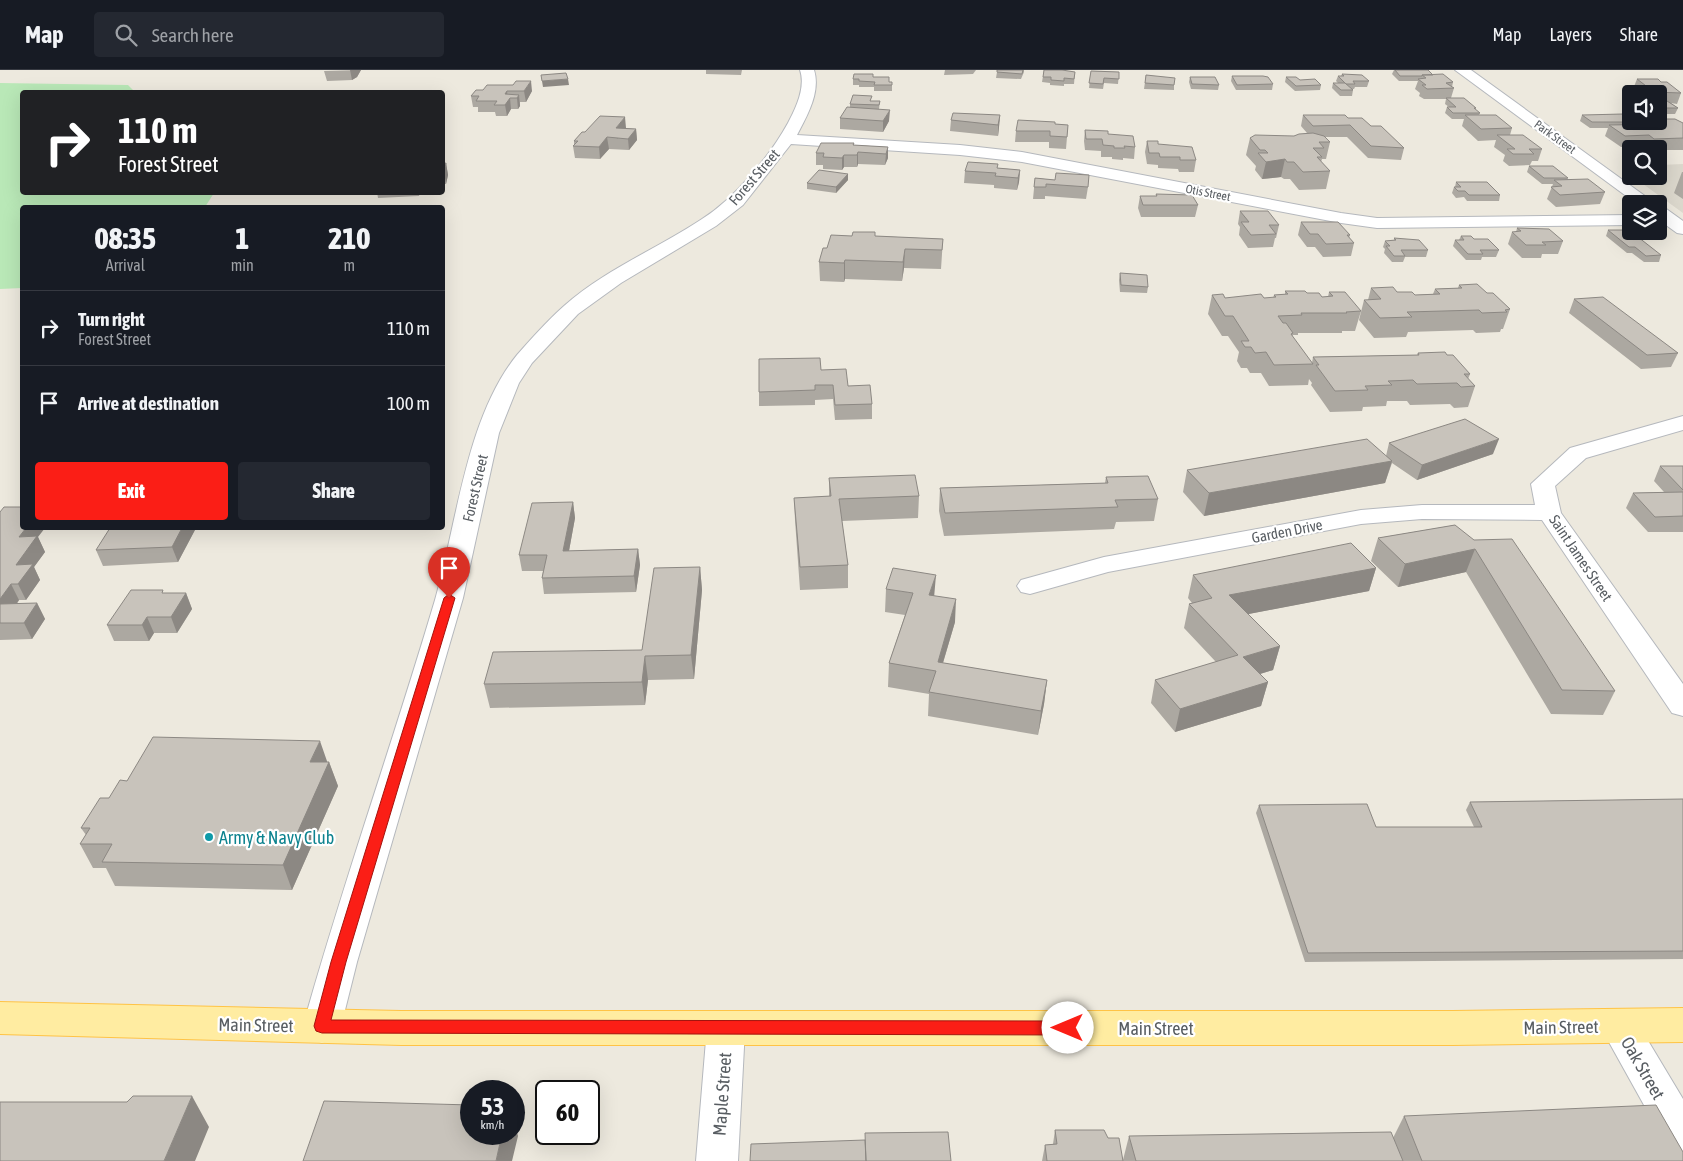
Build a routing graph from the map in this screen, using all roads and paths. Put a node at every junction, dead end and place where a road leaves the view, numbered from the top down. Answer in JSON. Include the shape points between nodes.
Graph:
{"nodes":[{"id":1,"x":807,"y":70,"type":"edge"},
{"id":2,"x":1462,"y":70,"type":"edge"},
{"id":3,"x":787,"y":139,"type":"junction"},
{"id":4,"x":1636,"y":195,"type":"edge"},
{"id":5,"x":1622,"y":220,"type":"edge"},
{"id":6,"x":1667,"y":220,"type":"edge"},
{"id":7,"x":1683,"y":229,"type":"edge"},
{"id":8,"x":1683,"y":423,"type":"edge"},
{"id":9,"x":1549,"y":513,"type":"junction"},
{"id":10,"x":1030,"y":586,"type":"dead end"},
{"id":11,"x":1683,"y":706,"type":"edge"},
{"id":12,"x":0,"y":1018,"type":"edge"},
{"id":13,"x":1683,"y":1025,"type":"edge"},
{"id":14,"x":322,"y":1026,"type":"junction"},
{"id":15,"x":1619,"y":1026,"type":"junction"},
{"id":16,"x":726,"y":1028,"type":"junction"},
{"id":17,"x":1683,"y":1137,"type":"edge"},
{"id":18,"x":717,"y":1161,"type":"edge"}],
"edges":[{"from":1,"to":3,"type":"street","name":"Forest Street","via":[[810,79],[803,108]]},
{"from":2,"to":4,"type":"street","name":"Park Street"},
{"from":3,"to":5,"type":"street","name":"Otis Street","via":[[1022,157],[1377,223]]},
{"from":3,"to":14,"type":"street","name":"Forest Street","via":[[754,182],[710,222],[571,310],[508,383],[488,433],[449,598]]},
{"from":6,"to":7,"type":"street"},
{"from":8,"to":9,"type":"street","name":"Saint James Street","via":[[1578,453],[1544,484]]},
{"from":9,"to":10,"type":"street","name":"Garden Drive","via":[[1422,512],[1361,517],[1104,565]]},
{"from":9,"to":11,"type":"street","name":"Saint James Street"},
{"from":12,"to":14,"type":"main road","name":"Main Street"},
{"from":13,"to":15,"type":"main road","name":"Main Street"},
{"from":14,"to":16,"type":"main road","name":"Main Street"},
{"from":15,"to":16,"type":"main road","name":"Main Street"},
{"from":15,"to":17,"type":"street","name":"Oak Street"},
{"from":16,"to":18,"type":"street","name":"Maple Street"}]}
